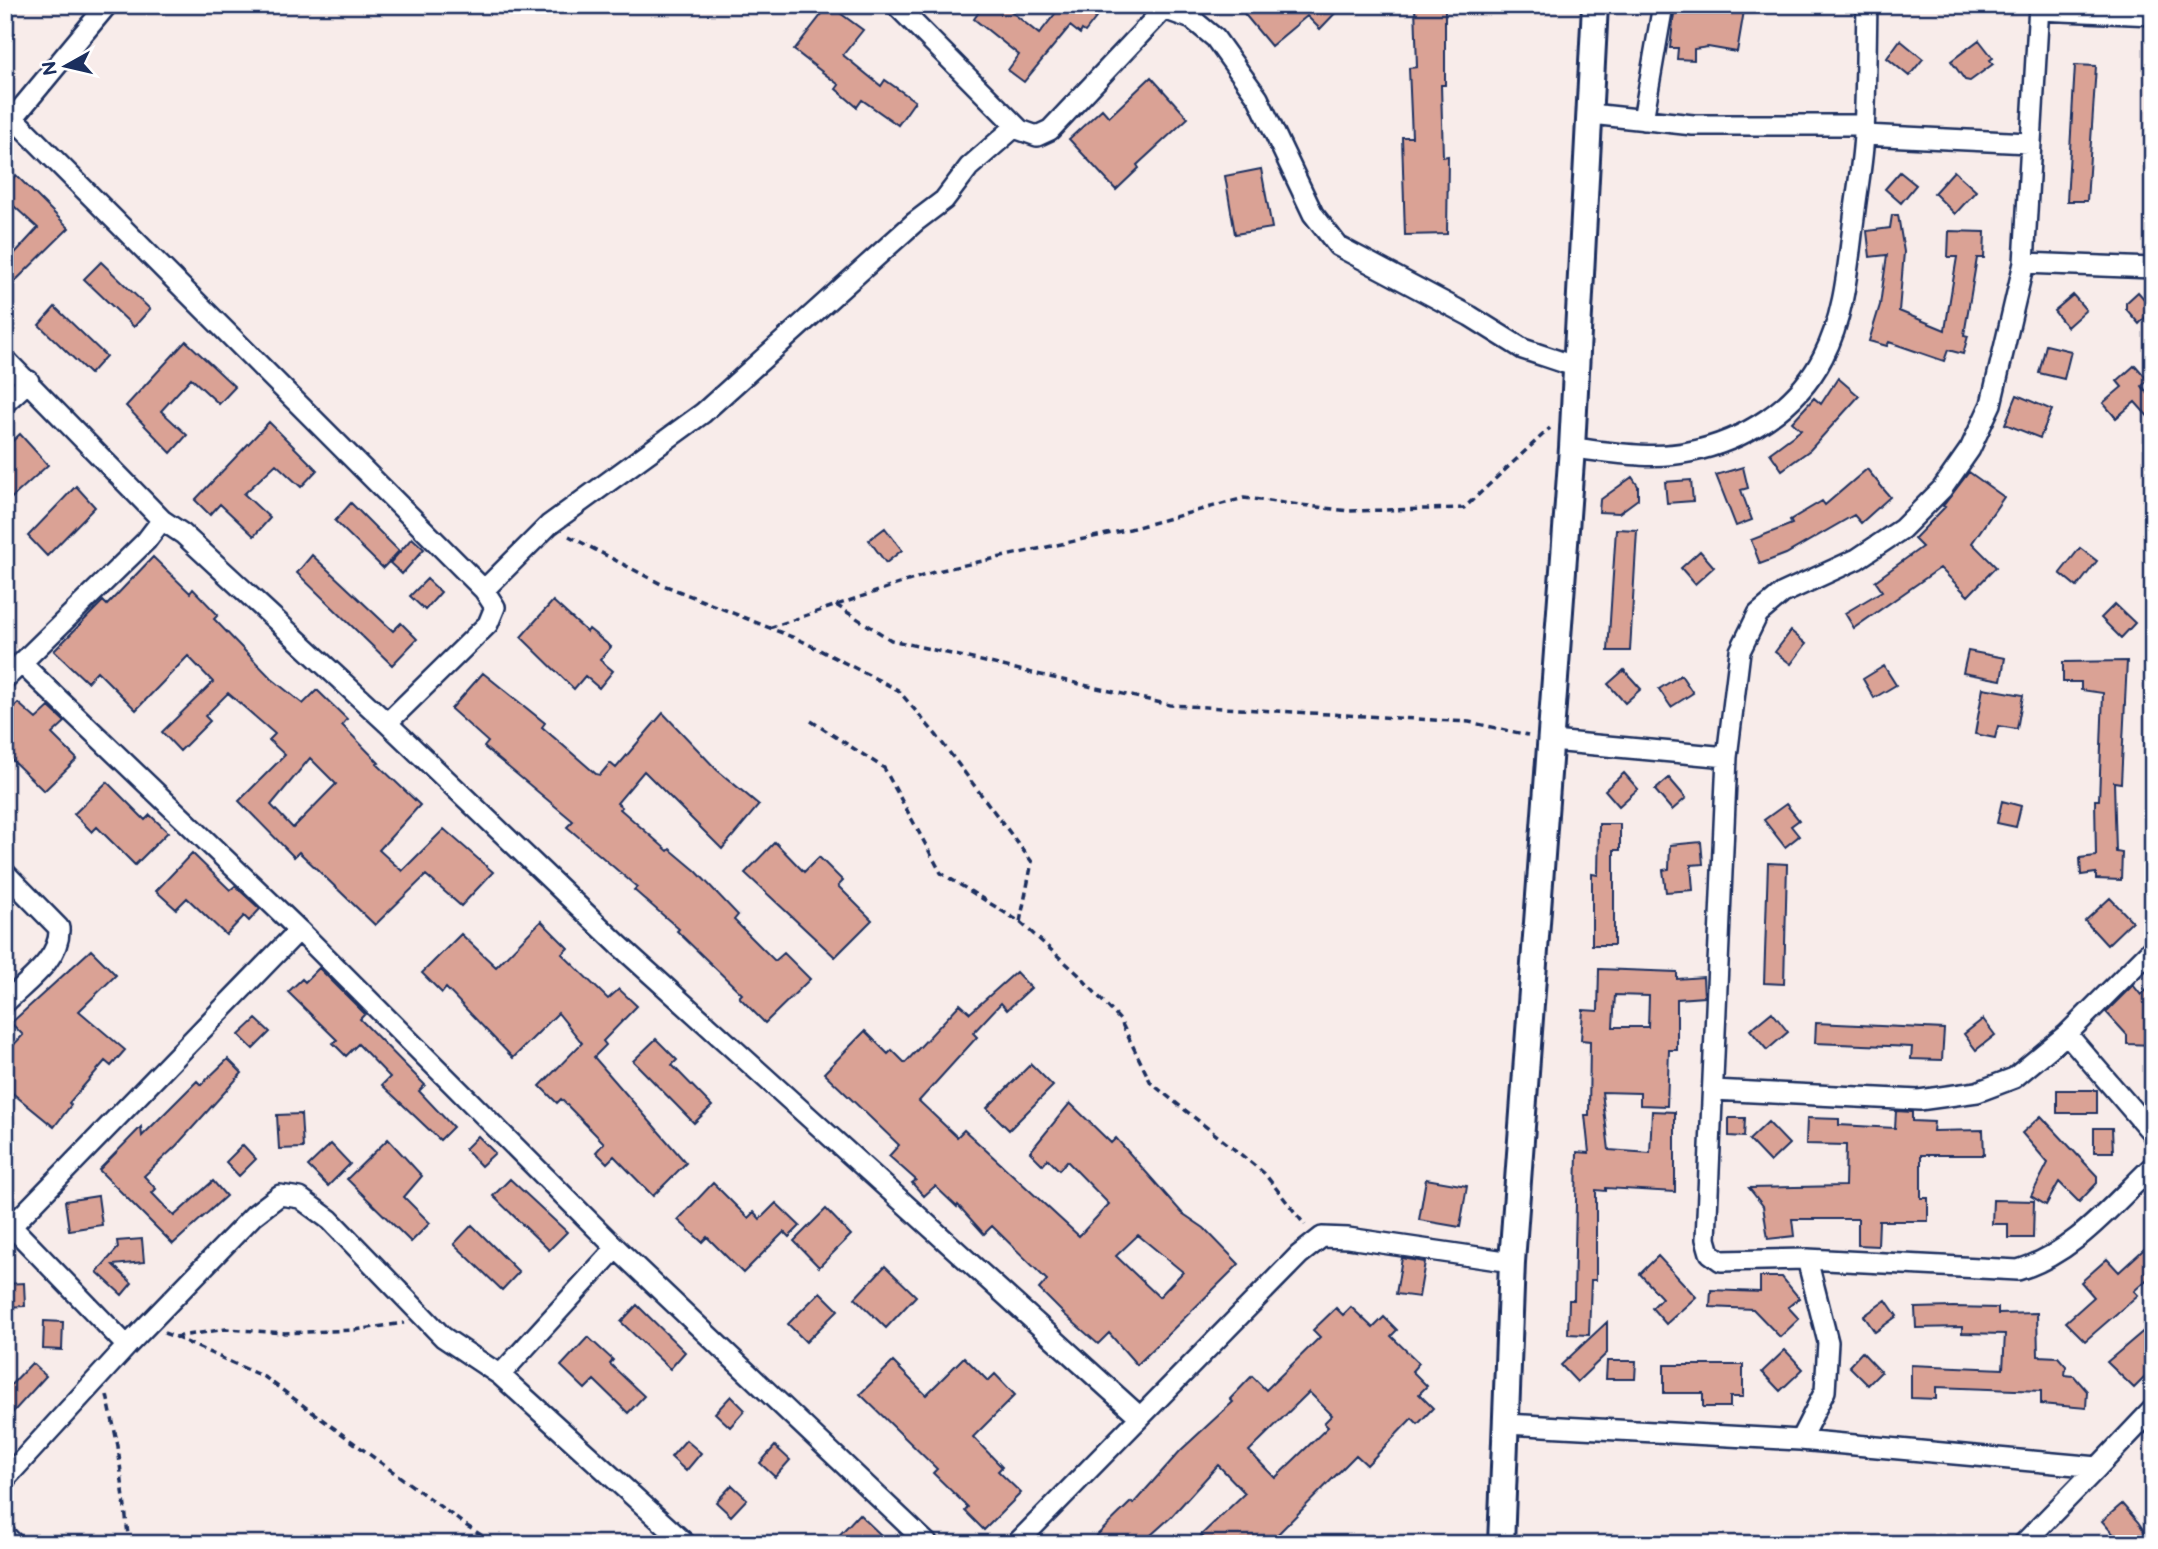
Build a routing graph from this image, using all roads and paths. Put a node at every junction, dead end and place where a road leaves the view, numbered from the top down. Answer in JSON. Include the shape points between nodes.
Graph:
{"nodes":[{"id":1,"x":107,"y":5,"type":"edge"},
{"id":2,"x":896,"y":5,"type":"edge"},
{"id":3,"x":1595,"y":5,"type":"edge"},
{"id":4,"x":1663,"y":5,"type":"edge"},
{"id":5,"x":1867,"y":5,"type":"edge"},
{"id":6,"x":1163,"y":7,"type":"edge"},
{"id":7,"x":2039,"y":8,"type":"edge"},
{"id":8,"x":2153,"y":15,"type":"edge"},
{"id":9,"x":1591,"y":114,"type":"junction"},
{"id":10,"x":1643,"y":120,"type":"junction"},
{"id":11,"x":10,"y":124,"type":"edge"},
{"id":12,"x":1016,"y":126,"type":"junction"},
{"id":13,"x":1864,"y":130,"type":"junction"},
{"id":14,"x":2029,"y":143,"type":"junction"},
{"id":15,"x":2024,"y":263,"type":"junction"},
{"id":16,"x":2153,"y":268,"type":"edge"},
{"id":17,"x":5,"y":359,"type":"edge"},
{"id":18,"x":1574,"y":366,"type":"junction"},
{"id":19,"x":29,"y":381,"type":"junction"},
{"id":20,"x":5,"y":403,"type":"edge"},
{"id":21,"x":1573,"y":408,"type":"junction"},
{"id":22,"x":1572,"y":448,"type":"junction"},
{"id":23,"x":162,"y":520,"type":"junction"},
{"id":24,"x":548,"y":526,"type":"junction"},
{"id":25,"x":484,"y":590,"type":"junction"},
{"id":26,"x":836,"y":605,"type":"junction"},
{"id":27,"x":769,"y":628,"type":"junction"},
{"id":28,"x":21,"y":663,"type":"junction"},
{"id":29,"x":5,"y":679,"type":"edge"},
{"id":30,"x":811,"y":721,"type":"dead end"},
{"id":31,"x":387,"y":723,"type":"junction"},
{"id":32,"x":1552,"y":741,"type":"junction"},
{"id":33,"x":1727,"y":757,"type":"junction"},
{"id":34,"x":5,"y":873,"type":"edge"},
{"id":35,"x":1020,"y":922,"type":"junction"},
{"id":36,"x":299,"y":930,"type":"junction"},
{"id":37,"x":2153,"y":948,"type":"edge"},
{"id":38,"x":5,"y":1003,"type":"edge"},
{"id":39,"x":2067,"y":1034,"type":"junction"},
{"id":40,"x":1713,"y":1090,"type":"junction"},
{"id":41,"x":2153,"y":1134,"type":"edge"},
{"id":42,"x":2153,"y":1166,"type":"edge"},
{"id":43,"x":9,"y":1230,"type":"edge"},
{"id":44,"x":1317,"y":1241,"type":"junction"},
{"id":45,"x":616,"y":1248,"type":"junction"},
{"id":46,"x":1807,"y":1259,"type":"junction"},
{"id":47,"x":1512,"y":1262,"type":"junction"},
{"id":48,"x":426,"y":1319,"type":"junction"},
{"id":49,"x":145,"y":1327,"type":"junction"},
{"id":50,"x":176,"y":1337,"type":"junction"},
{"id":51,"x":127,"y":1346,"type":"junction"},
{"id":52,"x":102,"y":1373,"type":"junction"},
{"id":53,"x":500,"y":1374,"type":"junction"},
{"id":54,"x":2153,"y":1409,"type":"edge"},
{"id":55,"x":1140,"y":1417,"type":"junction"},
{"id":56,"x":1506,"y":1424,"type":"junction"},
{"id":57,"x":1800,"y":1440,"type":"junction"},
{"id":58,"x":2098,"y":1468,"type":"junction"},
{"id":59,"x":5,"y":1479,"type":"edge"},
{"id":60,"x":5,"y":1535,"type":"edge"},
{"id":61,"x":14,"y":1544,"type":"edge"},
{"id":62,"x":128,"y":1544,"type":"edge"},
{"id":63,"x":495,"y":1544,"type":"edge"},
{"id":64,"x":686,"y":1544,"type":"edge"},
{"id":65,"x":928,"y":1544,"type":"edge"},
{"id":66,"x":1016,"y":1544,"type":"edge"},
{"id":67,"x":1501,"y":1544,"type":"edge"},
{"id":68,"x":2022,"y":1544,"type":"edge"}],
"edges":[{"from":1,"to":11,"type":"street"},
{"from":2,"to":12,"type":"street"},
{"from":3,"to":9,"type":"street"},
{"from":4,"to":10,"type":"street"},
{"from":5,"to":13,"type":"street"},
{"from":6,"to":12,"type":"street","via":[[1050,130],[1037,136]]},
{"from":6,"to":18,"type":"street","via":[[1192,19],[1215,38],[1258,98],[1313,214],[1338,246],[1523,349]]},
{"from":7,"to":8,"type":"street"},
{"from":7,"to":14,"type":"street"},
{"from":9,"to":10,"type":"street"},
{"from":9,"to":18,"type":"street"},
{"from":10,"to":13,"type":"street"},
{"from":11,"to":25,"type":"street"},
{"from":12,"to":24,"type":"street","via":[[969,167],[944,200],[703,413]]},
{"from":13,"to":14,"type":"street"},
{"from":13,"to":22,"type":"street","via":[[1839,317],[1823,358],[1794,398],[1770,419],[1728,442],[1686,453],[1626,454]]},
{"from":14,"to":15,"type":"street"},
{"from":15,"to":16,"type":"street"},
{"from":15,"to":33,"type":"street","via":[[1991,404],[1970,449],[1942,489],[1902,529],[1857,559],[1783,593],[1758,614],[1740,651]]},
{"from":17,"to":19,"type":"street"},
{"from":18,"to":21,"type":"street"},
{"from":19,"to":20,"type":"street"},
{"from":19,"to":23,"type":"street"},
{"from":21,"to":22,"type":"street"},
{"from":21,"to":26,"type":"path","via":[[1464,508],[1349,511],[1244,498],[1130,529],[937,571]]},
{"from":22,"to":32,"type":"street"},
{"from":23,"to":28,"type":"street"},
{"from":23,"to":31,"type":"street","via":[[183,534]]},
{"from":24,"to":25,"type":"street"},
{"from":24,"to":27,"type":"path","via":[[661,584]]},
{"from":25,"to":31,"type":"street","via":[[495,607],[488,624]]},
{"from":26,"to":27,"type":"path"},
{"from":26,"to":32,"type":"path","via":[[891,640],[1170,705],[1469,722]]},
{"from":27,"to":35,"type":"path","via":[[898,690],[930,726],[1032,862]]},
{"from":28,"to":29,"type":"street"},
{"from":28,"to":36,"type":"street"},
{"from":30,"to":35,"type":"path","via":[[884,768],[941,873]]},
{"from":31,"to":55,"type":"street","via":[[620,946]]},
{"from":32,"to":33,"type":"street"},
{"from":32,"to":47,"type":"street"},
{"from":33,"to":40,"type":"street"},
{"from":34,"to":38,"type":"street","via":[[59,928],[60,941]]},
{"from":35,"to":44,"type":"path","via":[[1120,1020],[1151,1083],[1264,1173]]},
{"from":36,"to":43,"type":"street"},
{"from":36,"to":45,"type":"street"},
{"from":37,"to":39,"type":"street"},
{"from":39,"to":40,"type":"street","via":[[2014,1078],[1977,1092],[1919,1100]]},
{"from":39,"to":41,"type":"street"},
{"from":40,"to":46,"type":"street","via":[[1706,1239],[1710,1254],[1721,1261]]},
{"from":42,"to":46,"type":"street","via":[[2078,1238],[2043,1263],[2018,1270]]},
{"from":43,"to":51,"type":"street"},
{"from":44,"to":47,"type":"street","via":[[1348,1238]]},
{"from":44,"to":55,"type":"street"},
{"from":45,"to":53,"type":"street"},
{"from":45,"to":65,"type":"street"},
{"from":46,"to":57,"type":"street","via":[[1828,1342],[1825,1391]]},
{"from":47,"to":56,"type":"street"},
{"from":48,"to":49,"type":"street","via":[[330,1220],[300,1198],[280,1195],[254,1215]]},
{"from":48,"to":50,"type":"path","via":[[355,1330],[285,1333],[226,1329]]},
{"from":48,"to":53,"type":"street","via":[[466,1354]]},
{"from":49,"to":50,"type":"path"},
{"from":49,"to":51,"type":"street"},
{"from":50,"to":63,"type":"path","via":[[266,1378]]},
{"from":51,"to":52,"type":"street"},
{"from":52,"to":59,"type":"street"},
{"from":52,"to":62,"type":"path","via":[[118,1446]]},
{"from":53,"to":64,"type":"street"},
{"from":54,"to":58,"type":"street"},
{"from":55,"to":66,"type":"street"},
{"from":56,"to":57,"type":"street"},
{"from":56,"to":67,"type":"street"},
{"from":57,"to":58,"type":"street"},
{"from":58,"to":68,"type":"street"},
{"from":60,"to":61,"type":"street"}]}
